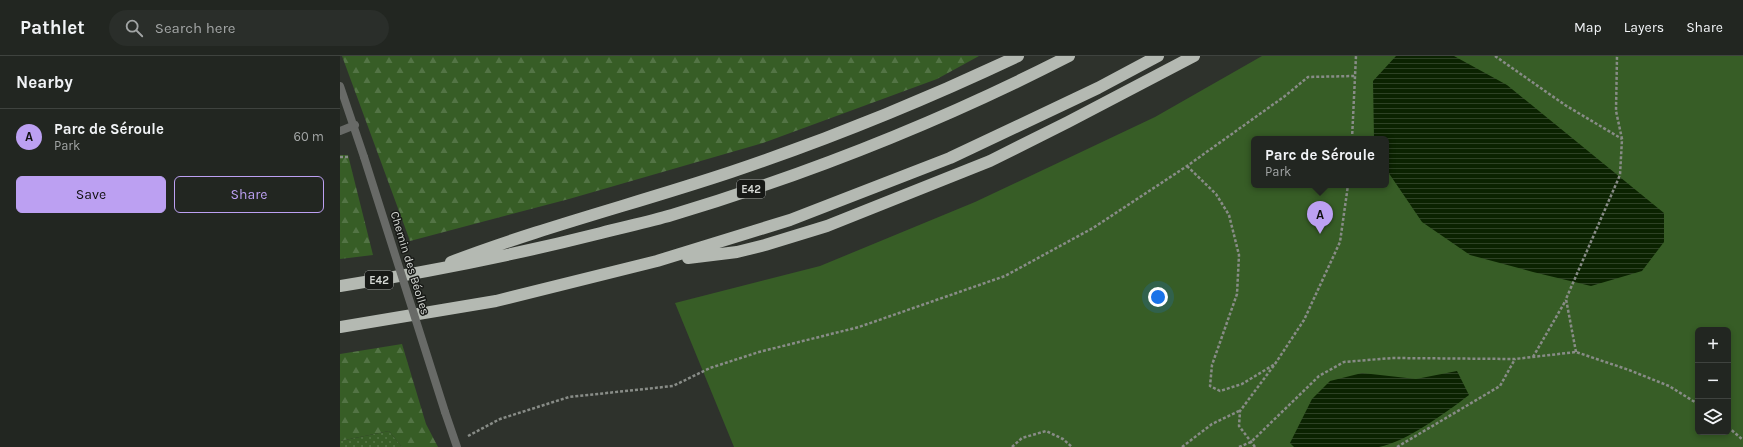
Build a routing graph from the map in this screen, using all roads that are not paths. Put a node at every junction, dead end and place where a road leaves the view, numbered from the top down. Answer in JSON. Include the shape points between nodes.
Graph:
{"nodes":[{"id":1,"x":1018,"y":56,"type":"edge"},
{"id":2,"x":1068,"y":56,"type":"edge"},
{"id":3,"x":1158,"y":56,"type":"edge"},
{"id":4,"x":1194,"y":56,"type":"edge"},
{"id":5,"x":340,"y":86,"type":"edge"},
{"id":6,"x":355,"y":125,"type":"junction"},
{"id":7,"x":340,"y":131,"type":"edge"},
{"id":8,"x":657,"y":261,"type":"junction"},
{"id":9,"x":418,"y":274,"type":"junction"},
{"id":10,"x":340,"y":286,"type":"edge"},
{"id":11,"x":340,"y":327,"type":"edge"},
{"id":12,"x":456,"y":445,"type":"edge"}],
"edges":[{"from":1,"to":9,"type":"highway","via":[[885,115],[826,138],[732,172],[526,236]]},
{"from":2,"to":9,"type":"highway","number":"E42","via":[[976,101],[893,137],[723,199],[670,216],[564,243]]},
{"from":3,"to":8,"type":"highway","via":[[1098,88],[950,158],[790,220]]},
{"from":4,"to":8,"type":"highway","via":[[990,161],[827,226],[737,252]]},
{"from":5,"to":6,"type":"street","name":"Chemin des Béolles"},
{"from":6,"to":7,"type":"street"},
{"from":6,"to":12,"type":"street","name":"Chemin des Béolles","bridge":true},
{"from":8,"to":11,"type":"highway","via":[[496,300]]},
{"from":9,"to":10,"type":"highway","number":"E42"}]}
